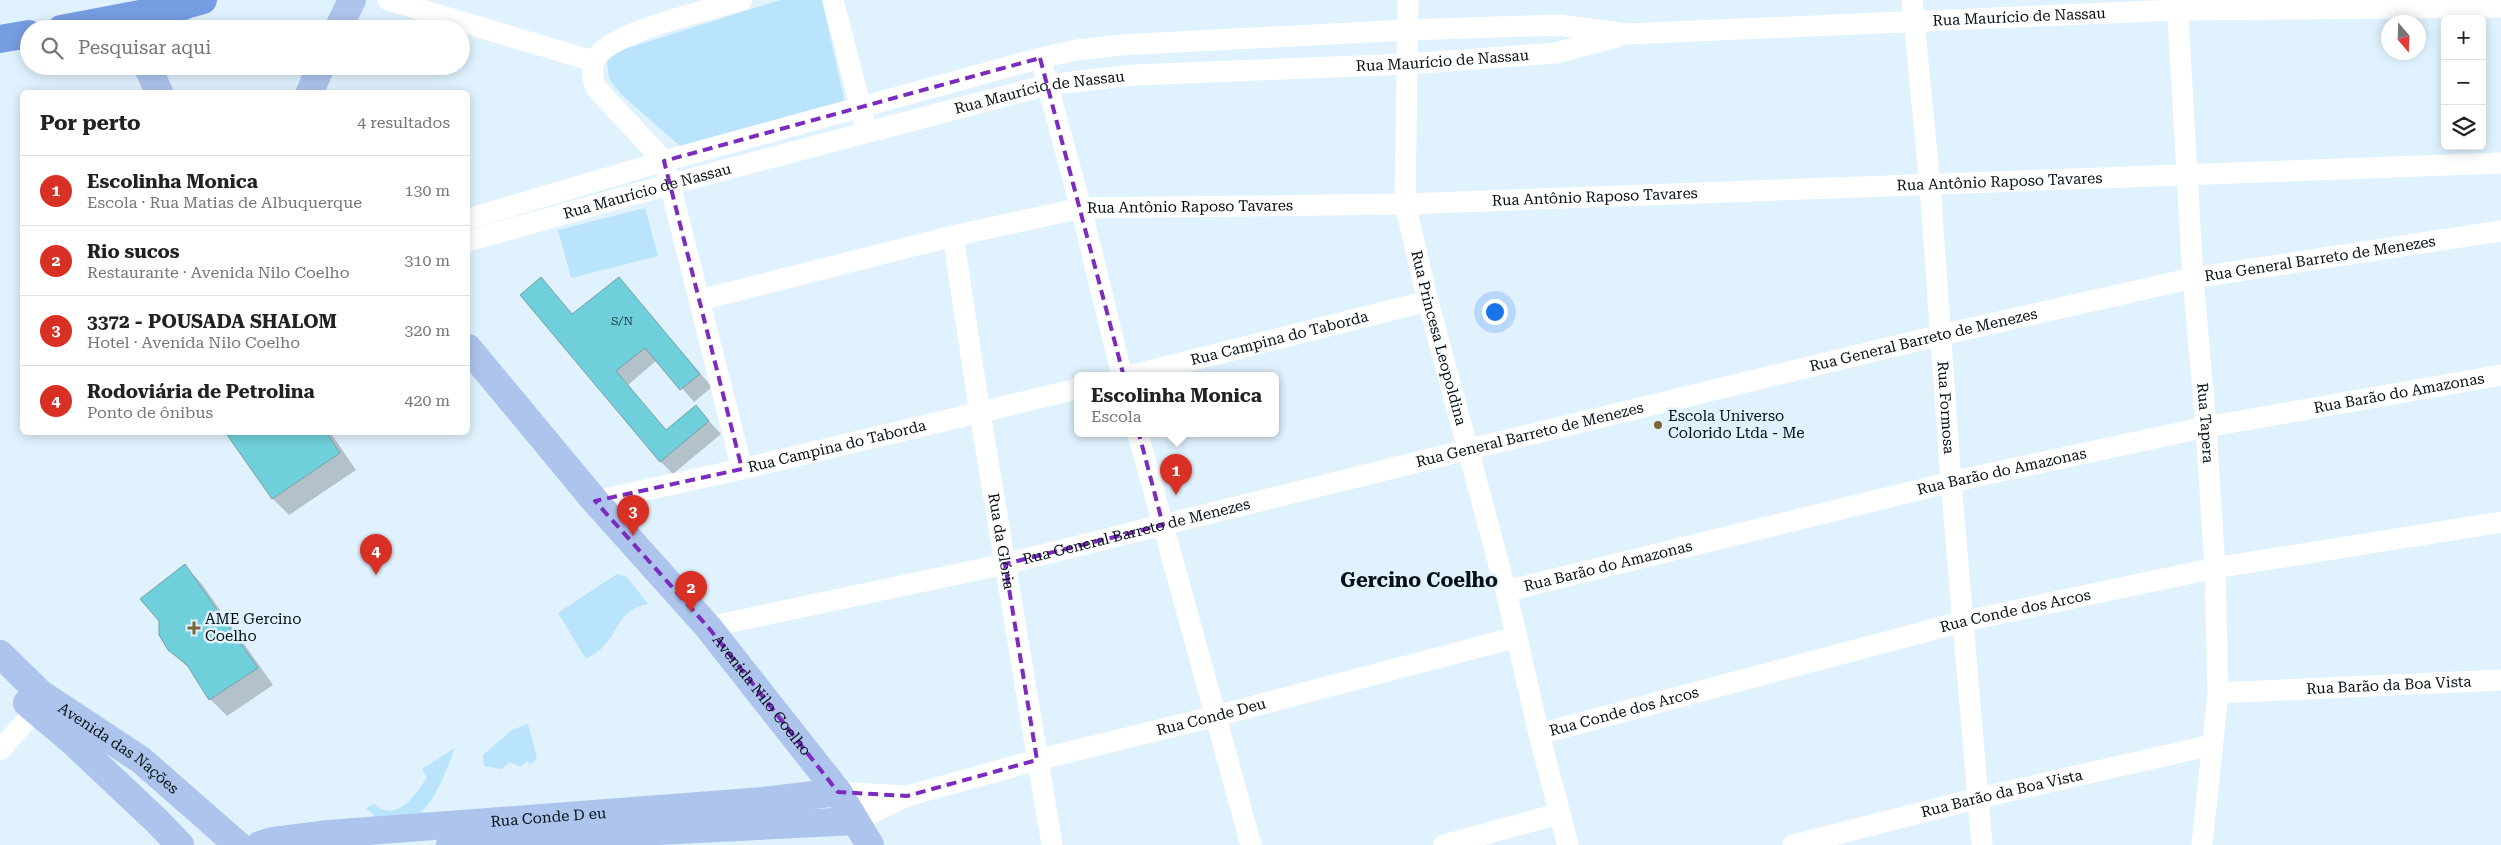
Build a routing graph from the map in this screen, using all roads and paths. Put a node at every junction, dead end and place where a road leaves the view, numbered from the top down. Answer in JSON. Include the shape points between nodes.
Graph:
{"nodes":[{"id":1,"x":352,"y":0,"type":"edge"},
{"id":2,"x":388,"y":0,"type":"edge"},
{"id":3,"x":742,"y":0,"type":"edge"},
{"id":4,"x":833,"y":0,"type":"edge"},
{"id":5,"x":1408,"y":0,"type":"edge"},
{"id":6,"x":1912,"y":0,"type":"edge"},
{"id":7,"x":192,"y":3,"type":"edge"},
{"id":8,"x":2177,"y":5,"type":"edge"},
{"id":9,"x":2501,"y":7,"type":"edge"},
{"id":10,"x":108,"y":20,"type":"edge"},
{"id":11,"x":170,"y":20,"type":"edge"},
{"id":12,"x":342,"y":20,"type":"edge"},
{"id":13,"x":455,"y":20,"type":"edge"},
{"id":14,"x":1914,"y":22,"type":"junction"},
{"id":15,"x":470,"y":24,"type":"edge"},
{"id":16,"x":1408,"y":30,"type":"junction"},
{"id":17,"x":1627,"y":34,"type":"junction"},
{"id":18,"x":20,"y":36,"type":"edge"},
{"id":19,"x":0,"y":40,"type":"edge"},
{"id":20,"x":1040,"y":58,"type":"junction"},
{"id":21,"x":593,"y":61,"type":"junction"},
{"id":22,"x":1407,"y":64,"type":"junction"},
{"id":23,"x":151,"y":75,"type":"edge"},
{"id":24,"x":171,"y":75,"type":"edge"},
{"id":25,"x":317,"y":75,"type":"edge"},
{"id":26,"x":1047,"y":85,"type":"junction"},
{"id":27,"x":158,"y":90,"type":"edge"},
{"id":28,"x":178,"y":90,"type":"edge"},
{"id":29,"x":311,"y":90,"type":"edge"},
{"id":30,"x":861,"y":107,"type":"junction"},
{"id":31,"x":867,"y":132,"type":"junction"},
{"id":32,"x":664,"y":161,"type":"junction"},
{"id":33,"x":2501,"y":163,"type":"edge"},
{"id":34,"x":2188,"y":174,"type":"junction"},
{"id":35,"x":671,"y":184,"type":"junction"},
{"id":36,"x":1930,"y":185,"type":"junction"},
{"id":37,"x":1405,"y":204,"type":"junction"},
{"id":38,"x":1081,"y":208,"type":"junction"},
{"id":39,"x":470,"y":218,"type":"edge"},
{"id":40,"x":2501,"y":231,"type":"edge"},
{"id":41,"x":953,"y":236,"type":"junction"},
{"id":42,"x":470,"y":241,"type":"edge"},
{"id":43,"x":2193,"y":278,"type":"junction"},
{"id":44,"x":700,"y":300,"type":"junction"},
{"id":45,"x":1428,"y":300,"type":"junction"},
{"id":46,"x":1941,"y":336,"type":"junction"},
{"id":47,"x":470,"y":350,"type":"edge"},
{"id":48,"x":1121,"y":372,"type":"edge"},
{"id":49,"x":1145,"y":372,"type":"edge"},
{"id":50,"x":2501,"y":375,"type":"edge"},
{"id":51,"x":1074,"y":391,"type":"edge"},
{"id":52,"x":980,"y":414,"type":"junction"},
{"id":53,"x":2206,"y":427,"type":"junction"},
{"id":54,"x":1139,"y":437,"type":"edge"},
{"id":55,"x":1470,"y":449,"type":"junction"},
{"id":56,"x":742,"y":469,"type":"junction"},
{"id":57,"x":1951,"y":482,"type":"junction"},
{"id":58,"x":595,"y":501,"type":"junction"},
{"id":59,"x":2501,"y":522,"type":"edge"},
{"id":60,"x":1163,"y":526,"type":"junction"},
{"id":61,"x":1005,"y":564,"type":"junction"},
{"id":62,"x":2215,"y":568,"type":"junction"},
{"id":63,"x":1506,"y":591,"type":"junction"},
{"id":64,"x":1965,"y":622,"type":"junction"},
{"id":65,"x":708,"y":628,"type":"junction"},
{"id":66,"x":1517,"y":637,"type":"junction"},
{"id":67,"x":0,"y":654,"type":"edge"},
{"id":68,"x":0,"y":676,"type":"edge"},
{"id":69,"x":2501,"y":680,"type":"edge"},
{"id":70,"x":2218,"y":694,"type":"junction"},
{"id":71,"x":35,"y":711,"type":"junction"},
{"id":72,"x":1216,"y":716,"type":"junction"},
{"id":73,"x":1539,"y":734,"type":"junction"},
{"id":74,"x":2212,"y":745,"type":"junction"},
{"id":75,"x":0,"y":750,"type":"edge"},
{"id":76,"x":1037,"y":760,"type":"junction"},
{"id":77,"x":838,"y":792,"type":"junction"},
{"id":78,"x":907,"y":796,"type":"junction"},
{"id":79,"x":1979,"y":798,"type":"junction"},
{"id":80,"x":1558,"y":814,"type":"junction"},
{"id":81,"x":855,"y":820,"type":"junction"},
{"id":82,"x":542,"y":833,"type":"edge"},
{"id":83,"x":716,"y":837,"type":"edge"},
{"id":84,"x":180,"y":845,"type":"edge"},
{"id":85,"x":238,"y":845,"type":"edge"},
{"id":86,"x":260,"y":845,"type":"edge"},
{"id":87,"x":450,"y":845,"type":"edge"},
{"id":88,"x":870,"y":845,"type":"edge"},
{"id":89,"x":1052,"y":845,"type":"edge"},
{"id":90,"x":1251,"y":845,"type":"edge"},
{"id":91,"x":1444,"y":845,"type":"edge"},
{"id":92,"x":1568,"y":845,"type":"edge"},
{"id":93,"x":1793,"y":845,"type":"edge"},
{"id":94,"x":1982,"y":845,"type":"edge"},
{"id":95,"x":2202,"y":845,"type":"edge"}],
"edges":[{"from":1,"to":12,"type":"main road"},
{"from":2,"to":13,"type":"street"},
{"from":3,"to":21,"type":"street","via":[[620,38],[598,52]]},
{"from":4,"to":30,"type":"street"},
{"from":5,"to":16,"type":"street","name":"Rua Princesa Leopoldina"},
{"from":6,"to":14,"type":"street","name":"Rua Formosa"},
{"from":7,"to":10,"type":"highway"},
{"from":7,"to":11,"type":"main road"},
{"from":8,"to":9,"type":"street","name":"Rua Maurício de Nassau"},
{"from":8,"to":14,"type":"street","name":"Rua Maurício de Nassau"},
{"from":8,"to":34,"type":"street","name":"Rua Tapera"},
{"from":14,"to":17,"type":"street","name":"Rua Maurício de Nassau"},
{"from":14,"to":36,"type":"street","name":"Rua Formosa"},
{"from":15,"to":21,"type":"street"},
{"from":16,"to":17,"type":"street","name":"Rua Maurício de Nassau","via":[[1560,25]]},
{"from":16,"to":20,"type":"street","name":"Rua Maurício de Nassau","via":[[1131,44]]},
{"from":16,"to":22,"type":"street","name":"Rua Princesa Leopoldina"},
{"from":17,"to":22,"type":"street","name":"Rua Maurício de Nassau","via":[[1556,53]]},
{"from":18,"to":19,"type":"highway"},
{"from":20,"to":26,"type":"street"},
{"from":20,"to":30,"type":"street","name":"Rua Maurício de Nassau"},
{"from":21,"to":32,"type":"street","via":[[592,75],[596,88]]},
{"from":22,"to":26,"type":"street","name":"Rua Maurício de Nassau","via":[[1134,75]]},
{"from":22,"to":37,"type":"street","name":"Rua Princesa Leopoldina"},
{"from":23,"to":27,"type":"main road"},
{"from":24,"to":28,"type":"main road"},
{"from":25,"to":29,"type":"main road"},
{"from":26,"to":31,"type":"street","name":"Rua Maurício de Nassau"},
{"from":26,"to":38,"type":"street"},
{"from":30,"to":31,"type":"street"},
{"from":30,"to":32,"type":"street","name":"Rua Maurício de Nassau"},
{"from":31,"to":35,"type":"street","name":"Rua Maurício de Nassau"},
{"from":32,"to":35,"type":"street"},
{"from":32,"to":39,"type":"street","name":"Rua Maurício de Nassau"},
{"from":33,"to":34,"type":"street","name":"Rua Antônio Raposo Tavares"},
{"from":34,"to":36,"type":"street","name":"Rua Antônio Raposo Tavares"},
{"from":34,"to":43,"type":"street","name":"Rua Tapera"},
{"from":35,"to":42,"type":"street","name":"Rua Maurício de Nassau"},
{"from":35,"to":44,"type":"street"},
{"from":36,"to":37,"type":"street","name":"Rua Antônio Raposo Tavares"},
{"from":36,"to":46,"type":"street","name":"Rua Formosa"},
{"from":37,"to":38,"type":"street","name":"Rua Antônio Raposo Tavares"},
{"from":37,"to":45,"type":"street","name":"Rua Princesa Leopoldina"},
{"from":38,"to":41,"type":"street","name":"Rua Antônio Raposo Tavares"},
{"from":38,"to":48,"type":"street"},
{"from":40,"to":43,"type":"street","name":"Rua General Barreto de Menezes"},
{"from":41,"to":44,"type":"street","name":"Rua Antônio Raposo Tavares"},
{"from":41,"to":52,"type":"street","name":"Rua da Glória"},
{"from":43,"to":46,"type":"street","name":"Rua General Barreto de Menezes"},
{"from":43,"to":53,"type":"street","name":"Rua Tapera"},
{"from":44,"to":56,"type":"street"},
{"from":45,"to":49,"type":"street","name":"Rua Campina do Taborda"},
{"from":45,"to":55,"type":"street","name":"Rua Princesa Leopoldina"},
{"from":46,"to":55,"type":"street","name":"Rua General Barreto de Menezes"},
{"from":46,"to":57,"type":"street","name":"Rua Formosa"},
{"from":47,"to":58,"type":"main road","name":"Avenida Nilo Coelho"},
{"from":50,"to":53,"type":"street","name":"Rua Barão do Amazonas"},
{"from":51,"to":52,"type":"street","name":"Rua Campina do Taborda"},
{"from":52,"to":56,"type":"street","name":"Rua Campina do Taborda"},
{"from":52,"to":61,"type":"street","name":"Rua da Glória"},
{"from":53,"to":57,"type":"street","name":"Rua Barão do Amazonas"},
{"from":53,"to":62,"type":"street","name":"Rua Tapera"},
{"from":54,"to":60,"type":"street"},
{"from":55,"to":60,"type":"street","name":"Rua General Barreto de Menezes"},
{"from":55,"to":63,"type":"street","name":"Rua Princesa Leopoldina"},
{"from":56,"to":58,"type":"street","name":"Rua Campina do Taborda"},
{"from":57,"to":63,"type":"street","name":"Rua Barão do Amazonas"},
{"from":57,"to":64,"type":"street","name":"Rua Formosa"},
{"from":58,"to":65,"type":"main road","name":"Avenida Nilo Coelho"},
{"from":59,"to":62,"type":"street","name":"Rua Conde dos Arcos"},
{"from":60,"to":61,"type":"street","name":"Rua General Barreto de Menezes"},
{"from":60,"to":72,"type":"street"},
{"from":61,"to":65,"type":"street","name":"Rua General Barreto de Menezes"},
{"from":61,"to":76,"type":"street","name":"Rua da Glória"},
{"from":62,"to":64,"type":"street","name":"Rua Conde dos Arcos"},
{"from":62,"to":70,"type":"street","name":"Rua Tapera"},
{"from":63,"to":66,"type":"street","name":"Rua Princesa Leopoldina"},
{"from":64,"to":73,"type":"street","name":"Rua Conde dos Arcos"},
{"from":64,"to":79,"type":"street","name":"Rua Formosa"},
{"from":65,"to":77,"type":"main road","name":"Avenida Nilo Coelho"},
{"from":66,"to":72,"type":"street","name":"Rua Conde Deu"},
{"from":66,"to":73,"type":"street","name":"Rua Princesa Leopoldina"},
{"from":67,"to":85,"type":"main road","name":"Avenida das Nações","via":[[41,694],[141,760]]},
{"from":68,"to":71,"type":"main road","name":"Avenida das Nações"},
{"from":69,"to":70,"type":"street","name":"Rua Barão da Boa Vista"},
{"from":70,"to":74,"type":"street","name":"Rua Tapera"},
{"from":71,"to":75,"type":"street"},
{"from":71,"to":84,"type":"main road","name":"Avenida das Nações","via":[[72,741]]},
{"from":72,"to":76,"type":"street","name":"Rua Conde Deu"},
{"from":72,"to":90,"type":"street"},
{"from":73,"to":80,"type":"street","name":"Rua Princesa Leopoldina"},
{"from":74,"to":79,"type":"street","name":"Rua Barão da Boa Vista"},
{"from":74,"to":95,"type":"street","name":"Rua Tapera"},
{"from":76,"to":78,"type":"street","name":"Rua Conde Deu"},
{"from":76,"to":89,"type":"street","name":"Rua da Glória"},
{"from":77,"to":78,"type":"street","name":"Rua Conde Deu"},
{"from":77,"to":81,"type":"main road","name":"Avenida Nilo Coelho"},
{"from":77,"to":82,"type":"main road","name":"Rua Conde D eu"},
{"from":78,"to":81,"type":"street","name":"Rua Conde Deu"},
{"from":79,"to":93,"type":"street","name":"Rua Barão da Boa Vista"},
{"from":79,"to":94,"type":"street","name":"Rua Formosa"},
{"from":80,"to":91,"type":"street"},
{"from":80,"to":92,"type":"street","name":"Rua Princesa Leopoldina"},
{"from":81,"to":83,"type":"main road","name":"Rua Conde D eu"},
{"from":81,"to":88,"type":"main road","name":"Avenida Nilo Coelho"},
{"from":82,"to":83,"type":"main road","name":"Rua Conde D eu"},
{"from":82,"to":86,"type":"main road","name":"Rua Conde D eu","via":[[305,836]]},
{"from":82,"to":87,"type":"main road","name":"Rua Conde D eu"}]}
